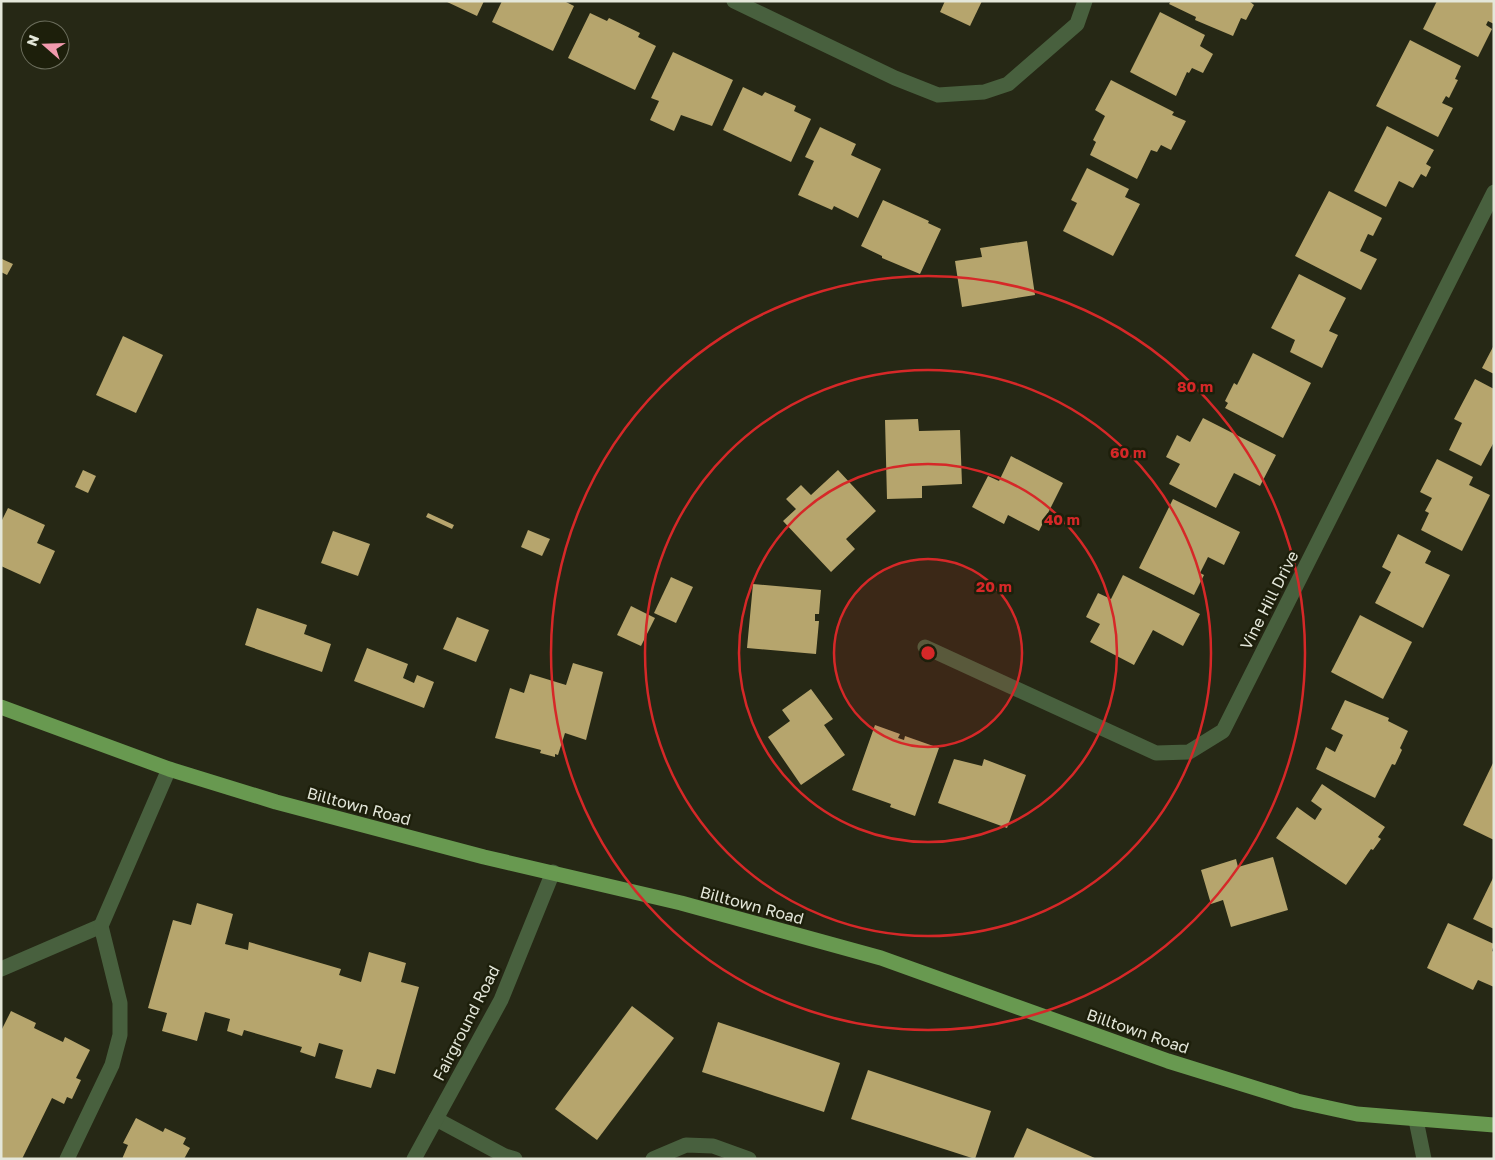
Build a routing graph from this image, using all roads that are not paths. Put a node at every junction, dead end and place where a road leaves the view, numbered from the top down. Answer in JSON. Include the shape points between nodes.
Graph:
{"nodes":[{"id":1,"x":734,"y":1,"type":"edge"},
{"id":2,"x":1085,"y":1,"type":"edge"},
{"id":3,"x":1494,"y":192,"type":"edge"},
{"id":4,"x":925,"y":647,"type":"dead end"},
{"id":5,"x":1,"y":707,"type":"edge"},
{"id":6,"x":169,"y":769,"type":"junction"},
{"id":7,"x":553,"y":872,"type":"junction"},
{"id":8,"x":101,"y":926,"type":"junction"},
{"id":9,"x":1,"y":970,"type":"edge"},
{"id":10,"x":436,"y":1119,"type":"junction"},
{"id":11,"x":1416,"y":1120,"type":"junction"},
{"id":12,"x":1494,"y":1125,"type":"edge"},
{"id":13,"x":67,"y":1159,"type":"edge"},
{"id":14,"x":414,"y":1159,"type":"edge"},
{"id":15,"x":515,"y":1159,"type":"edge"},
{"id":16,"x":653,"y":1159,"type":"edge"},
{"id":17,"x":749,"y":1159,"type":"edge"},
{"id":18,"x":1424,"y":1159,"type":"edge"}],
"edges":[{"from":1,"to":2,"type":"street","via":[[895,78],[938,95],[984,92],[1008,84],[1077,24]]},
{"from":3,"to":4,"type":"street","name":"Vine Hill Drive","via":[[1223,731],[1190,752],[1156,753]]},
{"from":5,"to":6,"type":"main road","name":"Billtown Road"},
{"from":6,"to":7,"type":"main road","name":"Billtown Road","via":[[276,802]]},
{"from":6,"to":8,"type":"street"},
{"from":7,"to":10,"type":"street","name":"Fairground Road","via":[[500,1000]]},
{"from":7,"to":11,"type":"main road","name":"Billtown Road","via":[[881,958],[1168,1062],[1297,1101],[1356,1114]]},
{"from":8,"to":9,"type":"street"},
{"from":8,"to":13,"type":"street","via":[[120,1003],[120,1034],[112,1065]]},
{"from":10,"to":14,"type":"street","name":"Fairground Road"},
{"from":10,"to":15,"type":"street"},
{"from":11,"to":12,"type":"main road","name":"Billtown Road"},
{"from":11,"to":18,"type":"street"},
{"from":16,"to":17,"type":"street","via":[[686,1145],[713,1146]]}]}
